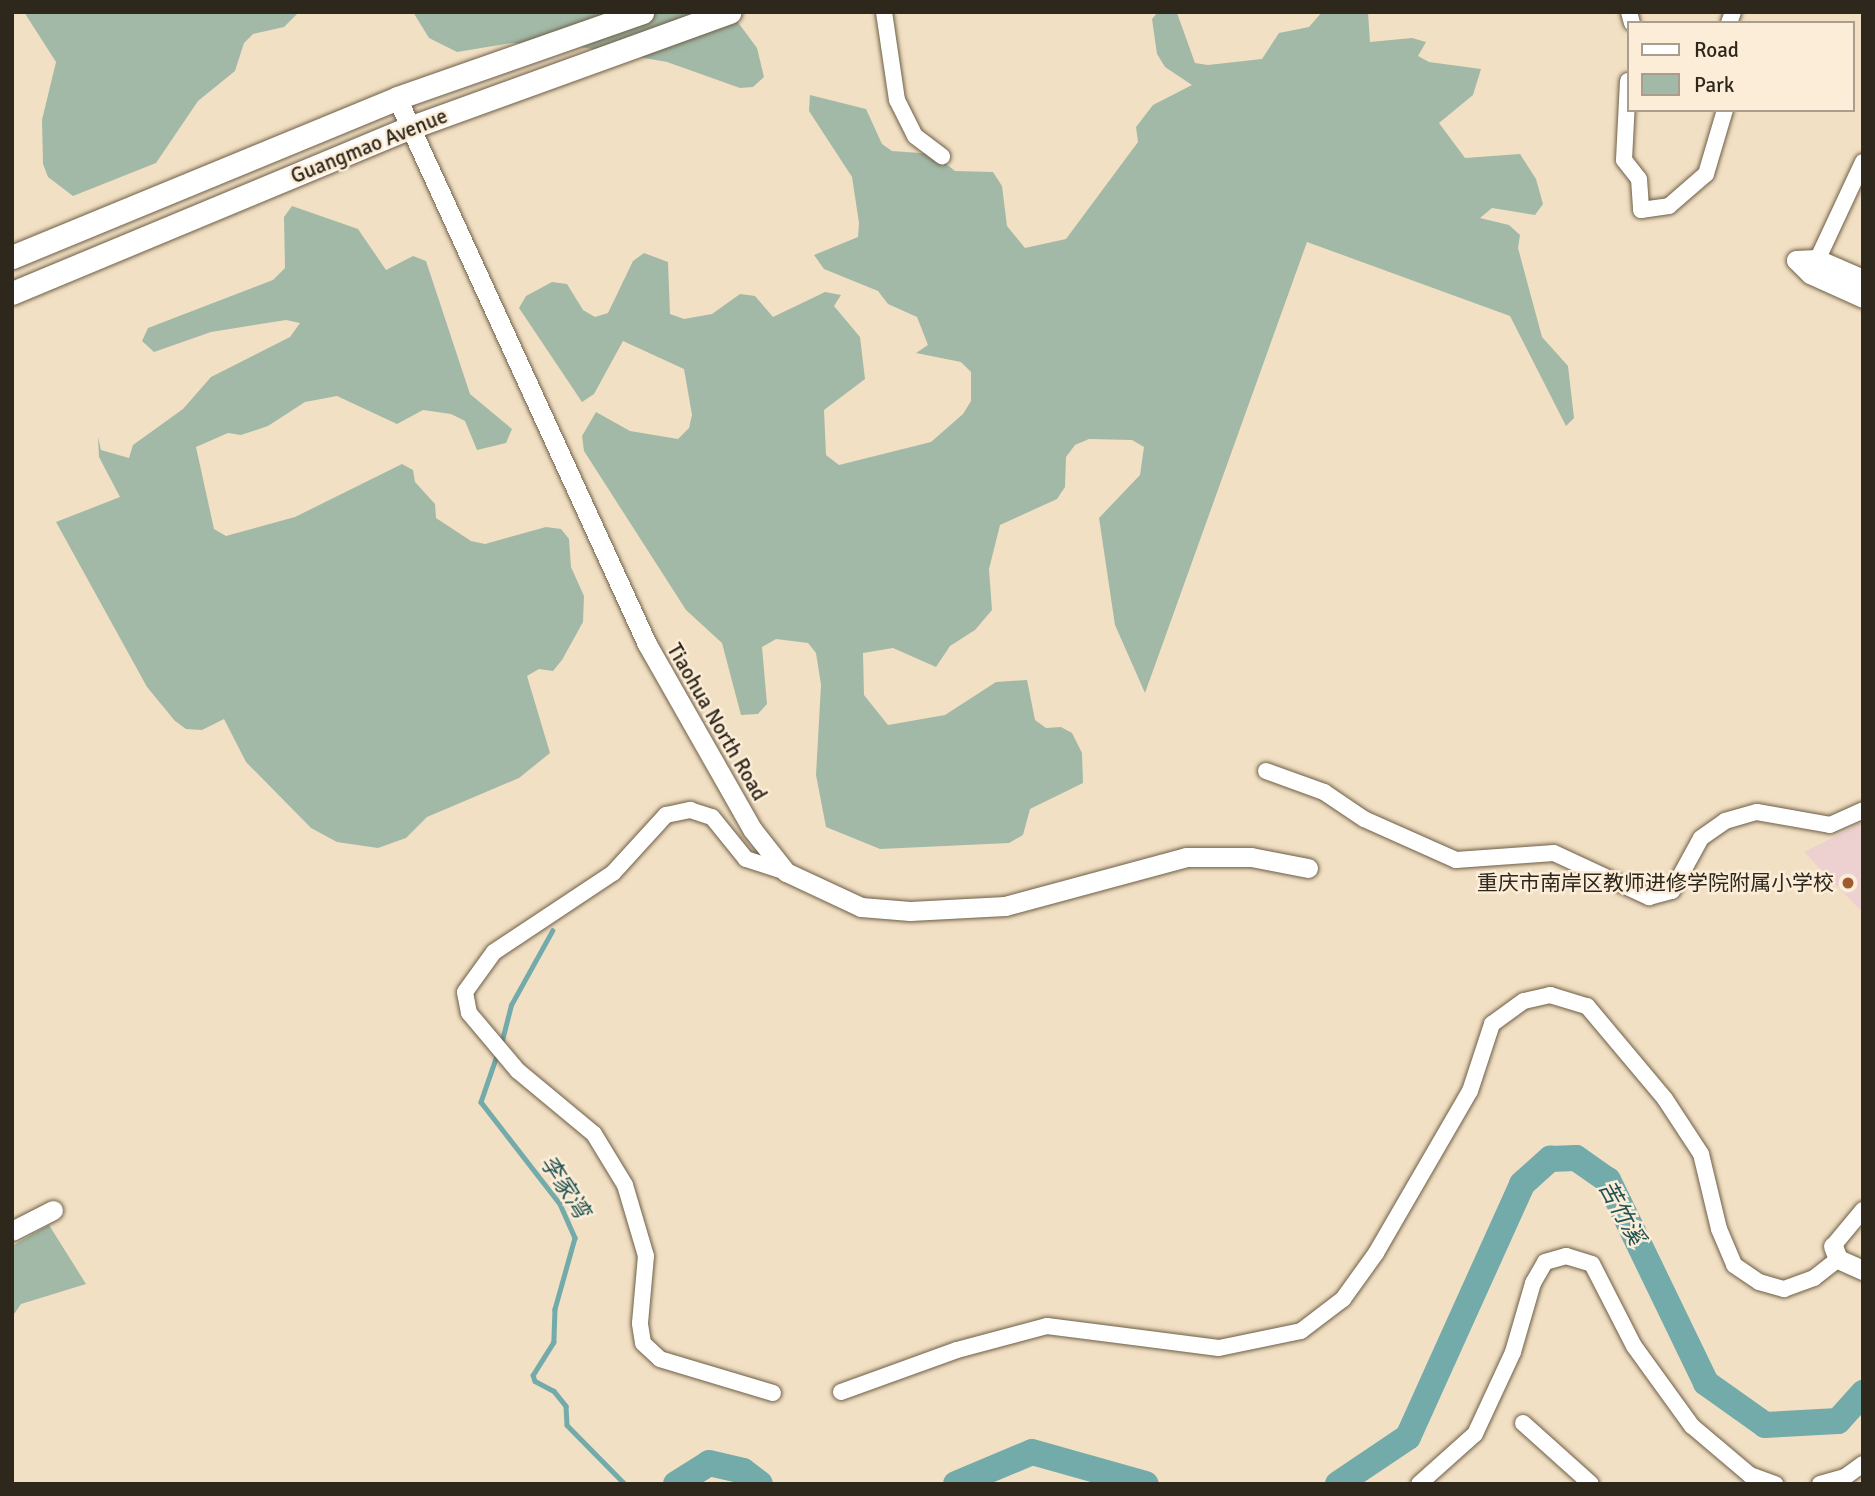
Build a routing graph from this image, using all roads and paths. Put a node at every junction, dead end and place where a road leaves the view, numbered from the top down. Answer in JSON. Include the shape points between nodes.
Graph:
{"nodes":[{"id":1,"x":642,"y":12,"type":"edge"},
{"id":2,"x":730,"y":12,"type":"edge"},
{"id":3,"x":884,"y":12,"type":"edge"},
{"id":4,"x":397,"y":98,"type":"junction"},
{"id":5,"x":1626,"y":112,"type":"edge"},
{"id":6,"x":1724,"y":112,"type":"edge"},
{"id":7,"x":409,"y":128,"type":"junction"},
{"id":8,"x":942,"y":156,"type":"dead end"},
{"id":9,"x":1863,"y":162,"type":"edge"},
{"id":10,"x":12,"y":257,"type":"edge"},
{"id":11,"x":1814,"y":266,"type":"junction"},
{"id":12,"x":1863,"y":279,"type":"edge"},
{"id":13,"x":12,"y":293,"type":"edge"},
{"id":14,"x":1863,"y":298,"type":"edge"},
{"id":15,"x":1265,"y":771,"type":"dead end"},
{"id":16,"x":1863,"y":810,"type":"edge"},
{"id":17,"x":1308,"y":868,"type":"dead end"},
{"id":18,"x":786,"y":872,"type":"junction"},
{"id":19,"x":1863,"y":1209,"type":"edge"},
{"id":20,"x":53,"y":1210,"type":"dead end"},
{"id":21,"x":12,"y":1231,"type":"edge"},
{"id":22,"x":1836,"y":1252,"type":"junction"},
{"id":23,"x":1863,"y":1270,"type":"edge"},
{"id":24,"x":842,"y":1392,"type":"dead end"},
{"id":25,"x":773,"y":1393,"type":"dead end"},
{"id":26,"x":1523,"y":1423,"type":"dead end"},
{"id":27,"x":1863,"y":1464,"type":"edge"},
{"id":28,"x":1419,"y":1484,"type":"edge"},
{"id":29,"x":1591,"y":1484,"type":"edge"},
{"id":30,"x":1775,"y":1484,"type":"edge"},
{"id":31,"x":1820,"y":1484,"type":"edge"}],
"edges":[{"from":1,"to":4,"type":"main road","name":"Guangmao Avenue"},
{"from":2,"to":7,"type":"main road","name":"Guangmao Avenue"},
{"from":3,"to":8,"type":"street","via":[[898,100],[915,136]]},
{"from":4,"to":7,"type":"street","name":"Tiaohua North Road"},
{"from":4,"to":10,"type":"main road","name":"Guangmao Avenue"},
{"from":5,"to":6,"type":"street","via":[[1624,160],[1639,179],[1641,210],[1658,212],[1706,174]]},
{"from":7,"to":13,"type":"main road","name":"Guangmao Avenue"},
{"from":7,"to":18,"type":"street","name":"Tiaohua North Road","via":[[647,644],[752,829]]},
{"from":9,"to":11,"type":"street"},
{"from":11,"to":12,"type":"street"},
{"from":11,"to":14,"type":"street"},
{"from":15,"to":16,"type":"street","via":[[1324,792],[1364,818],[1457,860],[1554,853],[1649,897],[1672,891],[1701,838],[1725,821],[1757,812],[1830,825]]},
{"from":17,"to":18,"type":"street","name":"Tiaohua North Road","via":[[1251,857],[1186,857],[1005,906],[910,911],[861,907]]},
{"from":18,"to":25,"type":"street","via":[[746,859],[712,817],[690,810],[666,814],[613,873],[494,952],[473,975],[465,992],[469,1013],[518,1072],[594,1134],[625,1185],[646,1256],[640,1323],[643,1343],[660,1359]]},
{"from":19,"to":22,"type":"street"},
{"from":20,"to":21,"type":"street"},
{"from":22,"to":23,"type":"street"},
{"from":22,"to":24,"type":"street","via":[[1814,1278],[1784,1289],[1759,1282],[1734,1265],[1719,1229],[1701,1154],[1665,1099],[1587,1006],[1550,995],[1524,1001],[1492,1024],[1470,1091],[1376,1253],[1343,1299],[1301,1331],[1219,1348],[1047,1326],[957,1350]]},
{"from":26,"to":29,"type":"street"},
{"from":27,"to":31,"type":"street","via":[[1844,1477]]},
{"from":28,"to":30,"type":"street","via":[[1475,1434],[1513,1352],[1533,1283],[1545,1262],[1566,1255],[1592,1264],[1634,1346],[1692,1426],[1750,1475]]}]}
